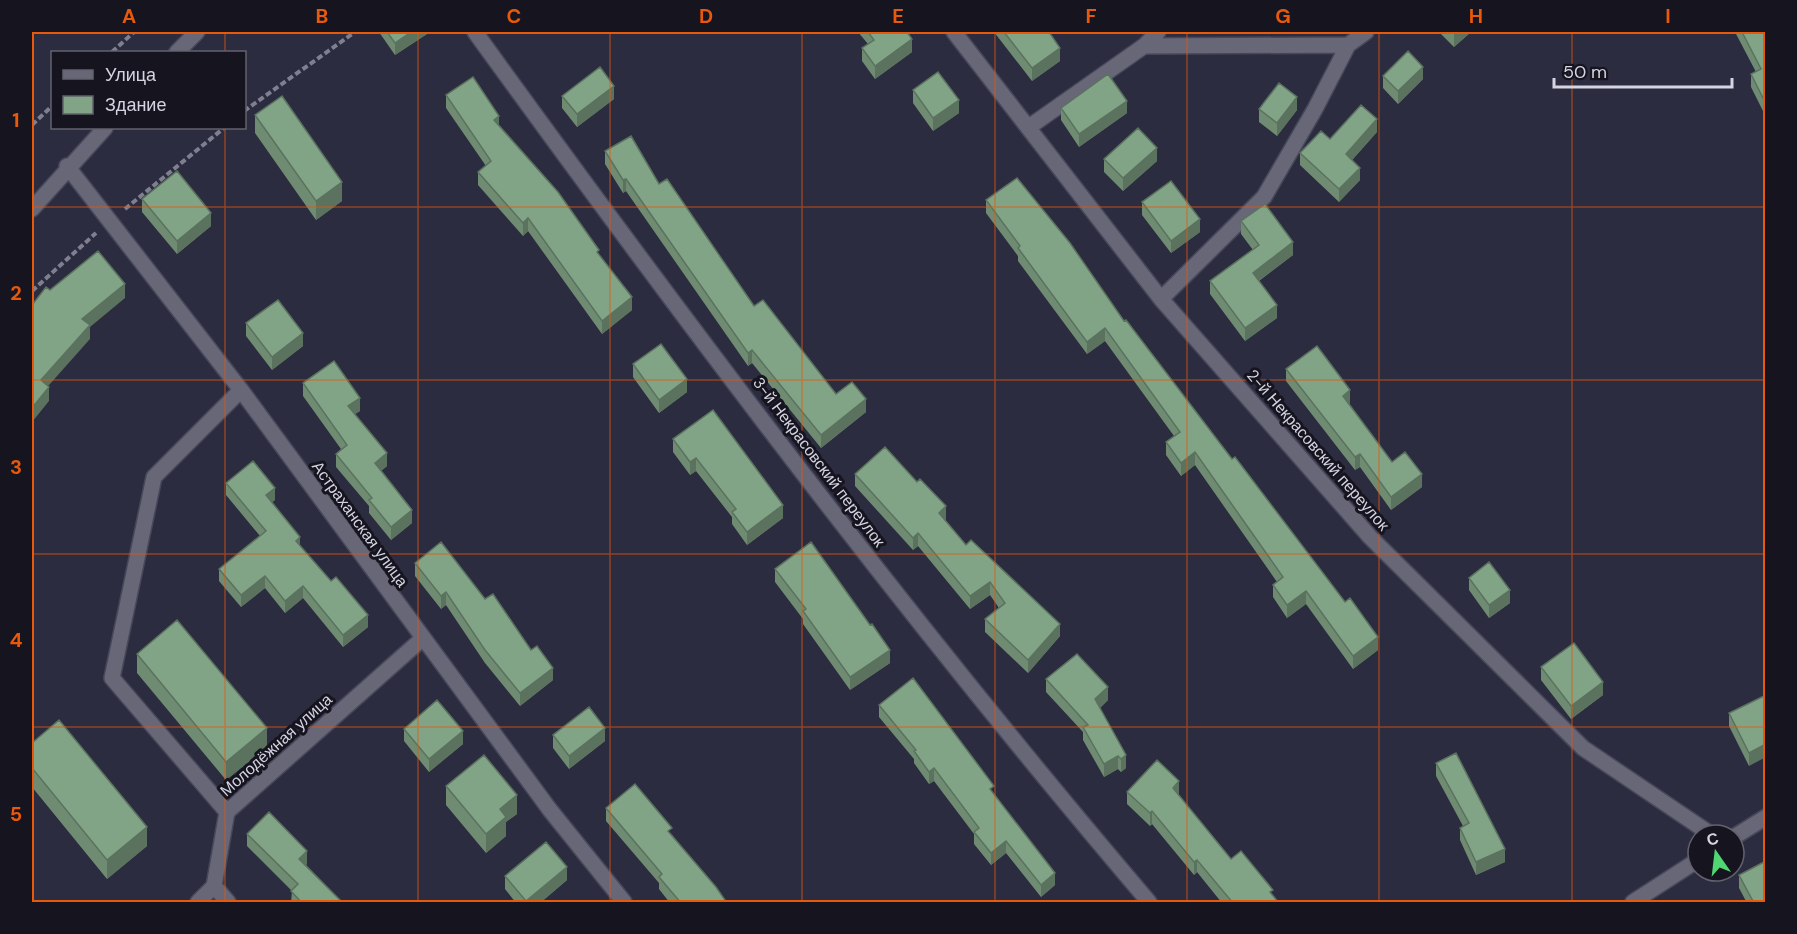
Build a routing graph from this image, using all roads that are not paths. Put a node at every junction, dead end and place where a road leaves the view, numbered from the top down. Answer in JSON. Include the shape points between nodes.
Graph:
{"nodes":[{"id":1,"x":198,"y":32,"type":"edge"},
{"id":2,"x":475,"y":32,"type":"edge"},
{"id":3,"x":954,"y":32,"type":"edge"},
{"id":4,"x":1158,"y":32,"type":"edge"},
{"id":5,"x":1366,"y":32,"type":"edge"},
{"id":6,"x":1348,"y":45,"type":"junction"},
{"id":7,"x":1144,"y":46,"type":"junction"},
{"id":8,"x":178,"y":51,"type":"edge"},
{"id":9,"x":1029,"y":128,"type":"junction"},
{"id":10,"x":104,"y":129,"type":"edge"},
{"id":11,"x":67,"y":166,"type":"junction"},
{"id":12,"x":32,"y":209,"type":"edge"},
{"id":13,"x":1161,"y":298,"type":"junction"},
{"id":14,"x":241,"y":390,"type":"junction"},
{"id":15,"x":422,"y":639,"type":"junction"},
{"id":16,"x":227,"y":812,"type":"junction"},
{"id":17,"x":1766,"y":817,"type":"edge"},
{"id":18,"x":1694,"y":823,"type":"edge"},
{"id":19,"x":1746,"y":830,"type":"edge"},
{"id":20,"x":1686,"y":868,"type":"edge"},
{"id":21,"x":214,"y":886,"type":"junction"},
{"id":22,"x":198,"y":903,"type":"edge"},
{"id":23,"x":228,"y":903,"type":"edge"},
{"id":24,"x":624,"y":903,"type":"edge"},
{"id":25,"x":1149,"y":903,"type":"edge"},
{"id":26,"x":1633,"y":903,"type":"edge"}],
"edges":[{"from":1,"to":8,"type":"street"},
{"from":2,"to":25,"type":"street","name":"3-й Некрасовский переулок","via":[[848,530],[1061,800]]},
{"from":3,"to":9,"type":"street","name":"2-й Некрасовский переулок"},
{"from":4,"to":7,"type":"street"},
{"from":5,"to":6,"type":"street"},
{"from":6,"to":7,"type":"street"},
{"from":6,"to":13,"type":"street","via":[[1264,197]]},
{"from":7,"to":9,"type":"street"},
{"from":9,"to":13,"type":"street","name":"2-й Некрасовский переулок"},
{"from":10,"to":11,"type":"street"},
{"from":11,"to":12,"type":"street"},
{"from":11,"to":14,"type":"street","name":"Астраханская улица"},
{"from":13,"to":18,"type":"street","name":"2-й Некрасовский переулок","via":[[1370,537],[1583,748]]},
{"from":14,"to":15,"type":"street","name":"Астраханская улица"},
{"from":14,"to":16,"type":"street","via":[[154,477],[112,678]]},
{"from":15,"to":16,"type":"street","name":"Молодёжная улица"},
{"from":15,"to":24,"type":"street","name":"Астраханская улица"},
{"from":16,"to":21,"type":"street","name":"Молодёжная улица"},
{"from":17,"to":19,"type":"street"},
{"from":20,"to":26,"type":"street"},
{"from":21,"to":22,"type":"street"},
{"from":21,"to":23,"type":"street"}]}
